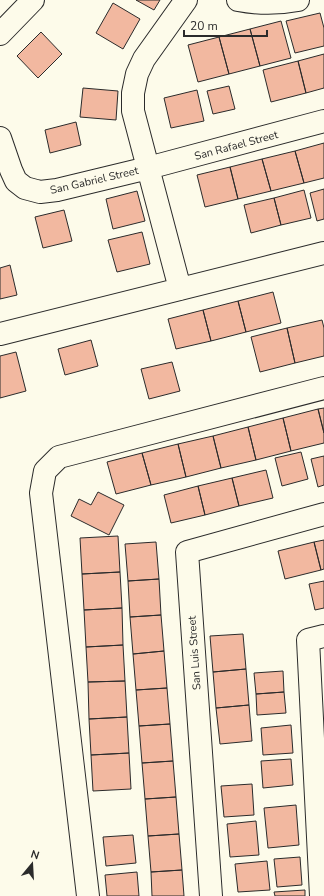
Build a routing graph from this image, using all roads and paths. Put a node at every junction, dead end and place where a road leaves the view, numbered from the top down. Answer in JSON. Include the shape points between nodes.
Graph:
{"nodes":[{"id":1,"x":33,"y":0,"type":"edge"},
{"id":2,"x":186,"y":0,"type":"edge"},
{"id":3,"x":238,"y":0,"type":"edge"},
{"id":4,"x":298,"y":0,"type":"edge"},
{"id":5,"x":0,"y":34,"type":"edge"},
{"id":6,"x":324,"y":121,"type":"edge"},
{"id":7,"x":0,"y":138,"type":"edge"},
{"id":8,"x":148,"y":168,"type":"junction"},
{"id":9,"x":324,"y":253,"type":"edge"},
{"id":10,"x":180,"y":289,"type":"junction"},
{"id":11,"x":0,"y":334,"type":"edge"},
{"id":12,"x":324,"y":388,"type":"edge"},
{"id":13,"x":324,"y":514,"type":"edge"},
{"id":14,"x":324,"y":636,"type":"edge"},
{"id":15,"x":88,"y":896,"type":"edge"},
{"id":16,"x":211,"y":896,"type":"edge"},
{"id":17,"x":321,"y":896,"type":"edge"}],
"edges":[{"from":1,"to":5,"type":"street"},
{"from":2,"to":8,"type":"street","via":[[144,59],[135,80],[133,111]]},
{"from":3,"to":4,"type":"street","via":[[278,4]]},
{"from":6,"to":8,"type":"street","name":"San Rafael Street"},
{"from":7,"to":8,"type":"street","name":"San Gabriel Street","via":[[16,181],[25,188],[40,192]]},
{"from":8,"to":10,"type":"street"},
{"from":9,"to":10,"type":"street"},
{"from":10,"to":11,"type":"street"},
{"from":12,"to":15,"type":"street","via":[[59,457],[45,471],[41,493]]},
{"from":13,"to":16,"type":"street","name":"San Luis Street","via":[[187,552]]},
{"from":14,"to":17,"type":"street","via":[[308,640]]}]}
